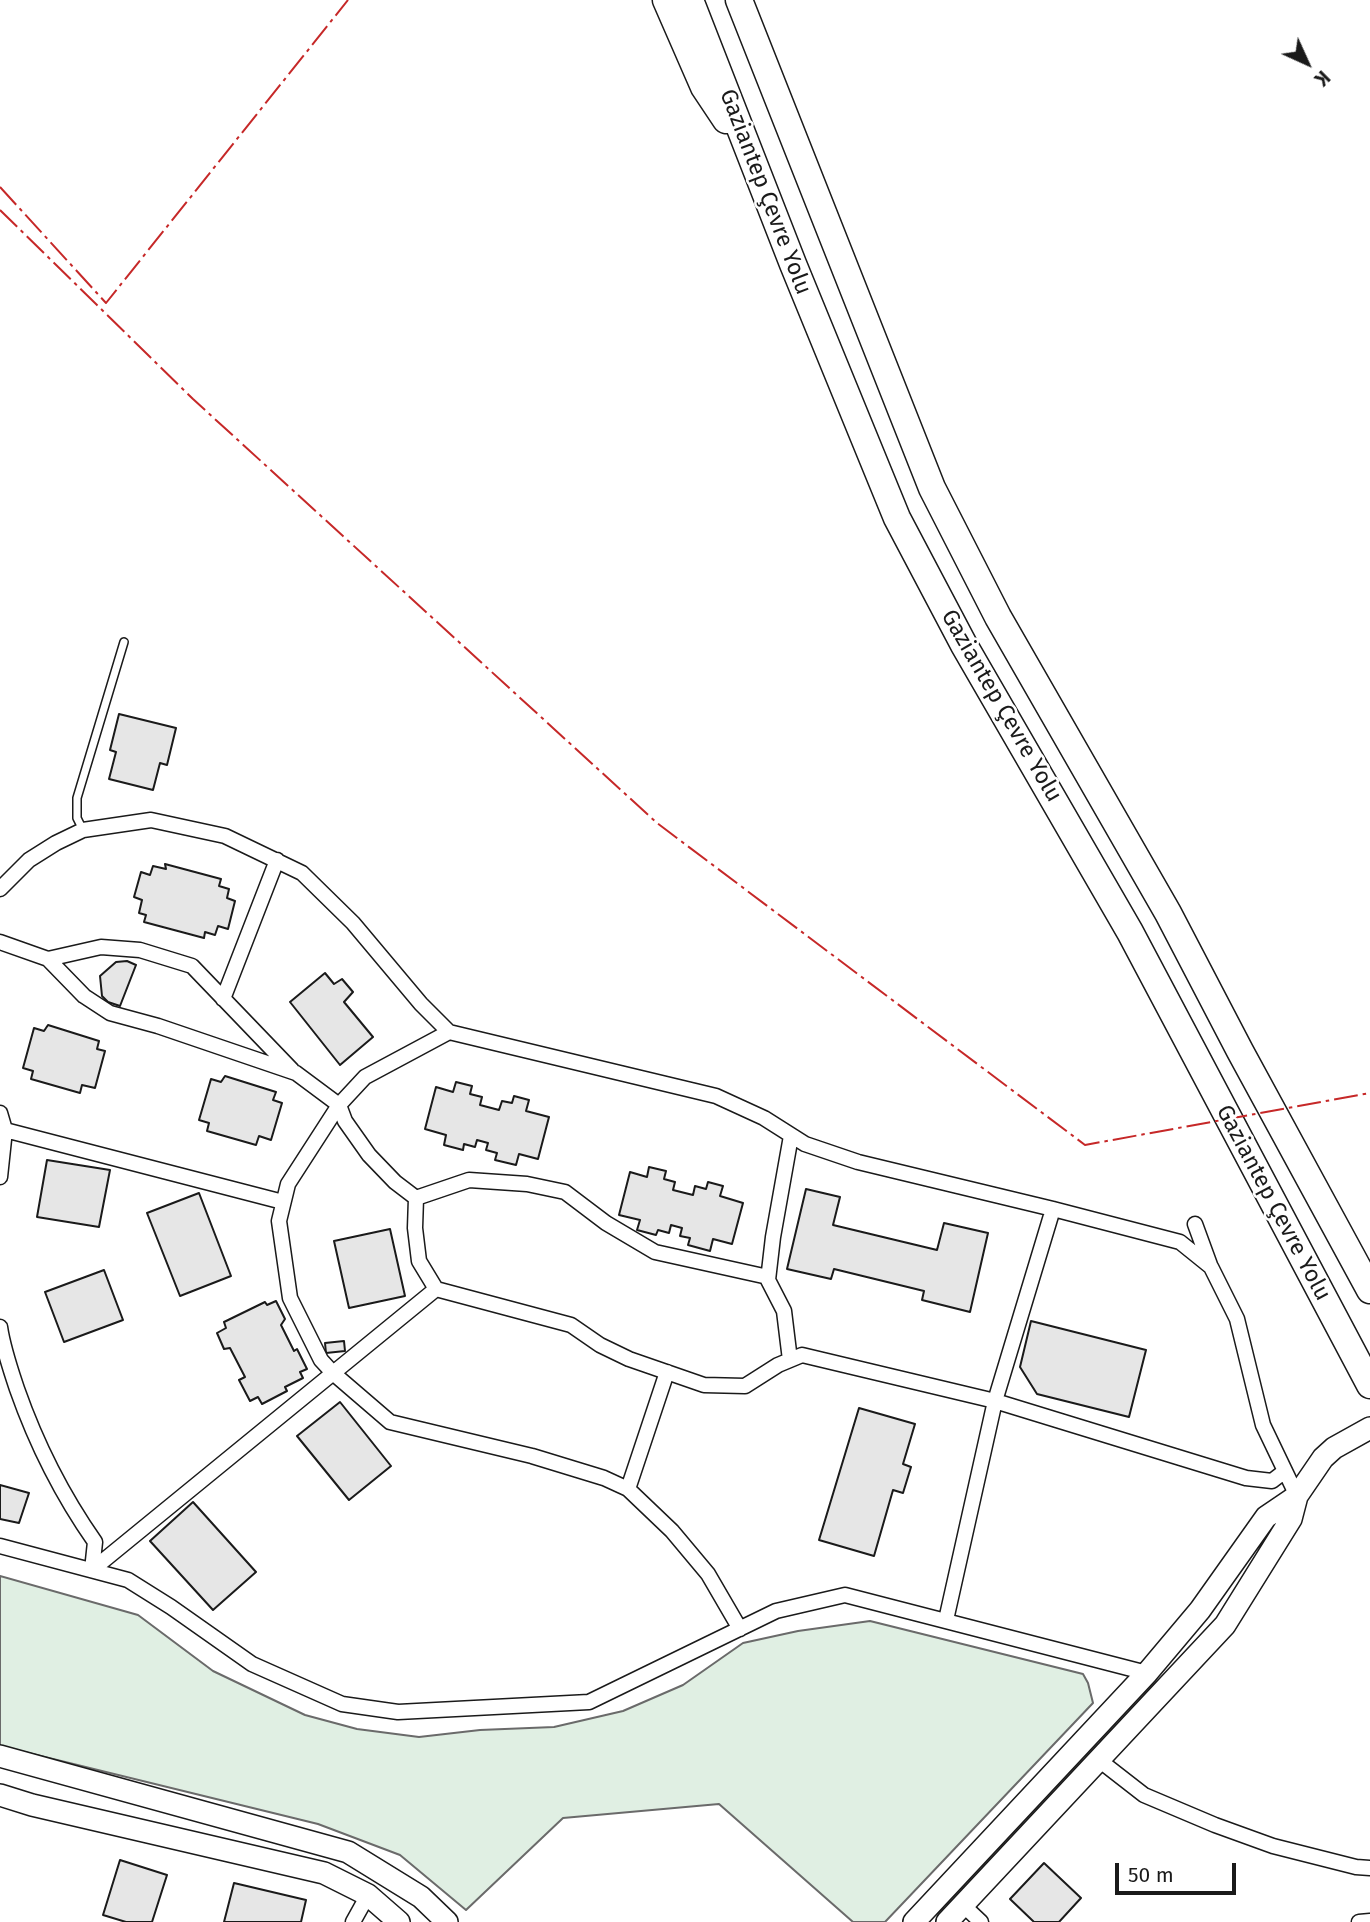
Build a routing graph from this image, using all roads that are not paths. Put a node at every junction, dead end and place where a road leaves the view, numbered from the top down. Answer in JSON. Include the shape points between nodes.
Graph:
{"nodes":[{"id":1,"x":666,"y":0,"type":"edge"},
{"id":2,"x":690,"y":0,"type":"edge"},
{"id":3,"x":739,"y":0,"type":"edge"},
{"id":4,"x":755,"y":163,"type":"junction"},
{"id":5,"x":124,"y":642,"type":"dead end"},
{"id":6,"x":83,"y":830,"type":"junction"},
{"id":7,"x":276,"y":860,"type":"junction"},
{"id":8,"x":0,"y":889,"type":"edge"},
{"id":9,"x":0,"y":942,"type":"edge"},
{"id":10,"x":48,"y":959,"type":"junction"},
{"id":11,"x":223,"y":999,"type":"junction"},
{"id":12,"x":449,"y":1032,"type":"junction"},
{"id":13,"x":296,"y":1073,"type":"junction"},
{"id":14,"x":339,"y":1105,"type":"junction"},
{"id":15,"x":0,"y":1113,"type":"edge"},
{"id":16,"x":5,"y":1130,"type":"junction"},
{"id":17,"x":791,"y":1136,"type":"junction"},
{"id":18,"x":0,"y":1177,"type":"edge"},
{"id":19,"x":416,"y":1198,"type":"junction"},
{"id":20,"x":284,"y":1202,"type":"junction"},
{"id":21,"x":1053,"y":1209,"type":"junction"},
{"id":22,"x":1195,"y":1224,"type":"dead end"},
{"id":23,"x":1211,"y":1267,"type":"junction"},
{"id":24,"x":768,"y":1277,"type":"junction"},
{"id":25,"x":436,"y":1289,"type":"junction"},
{"id":26,"x":1370,"y":1290,"type":"edge"},
{"id":27,"x":0,"y":1326,"type":"edge"},
{"id":28,"x":1,"y":1345,"type":"edge"},
{"id":29,"x":790,"y":1360,"type":"junction"},
{"id":30,"x":667,"y":1372,"type":"junction"},
{"id":31,"x":333,"y":1373,"type":"junction"},
{"id":32,"x":1370,"y":1385,"type":"edge"},
{"id":33,"x":995,"y":1401,"type":"junction"},
{"id":34,"x":1370,"y":1428,"type":"edge"},
{"id":35,"x":1285,"y":1471,"type":"junction"},
{"id":36,"x":628,"y":1489,"type":"junction"},
{"id":37,"x":1297,"y":1496,"type":"junction"},
{"id":38,"x":0,"y":1546,"type":"edge"},
{"id":39,"x":92,"y":1570,"type":"junction"},
{"id":40,"x":946,"y":1620,"type":"junction"},
{"id":41,"x":740,"y":1629,"type":"junction"},
{"id":42,"x":1147,"y":1673,"type":"junction"},
{"id":43,"x":0,"y":1756,"type":"edge"},
{"id":44,"x":1099,"y":1760,"type":"junction"},
{"id":45,"x":0,"y":1795,"type":"edge"},
{"id":46,"x":1370,"y":1868,"type":"edge"},
{"id":47,"x":368,"y":1895,"type":"junction"},
{"id":48,"x":963,"y":1905,"type":"junction"},
{"id":49,"x":1370,"y":1921,"type":"edge"},
{"id":50,"x":354,"y":1922,"type":"edge"},
{"id":51,"x":399,"y":1922,"type":"edge"},
{"id":52,"x":447,"y":1922,"type":"edge"},
{"id":53,"x":914,"y":1922,"type":"edge"},
{"id":54,"x":947,"y":1922,"type":"edge"},
{"id":55,"x":981,"y":1922,"type":"edge"},
{"id":56,"x":1359,"y":1922,"type":"edge"}],
"edges":[{"from":1,"to":4,"type":"highway","via":[[704,87]]},
{"from":2,"to":4,"type":"highway","name":"Gaziantep Çevre Yolu"},
{"from":3,"to":26,"type":"highway","name":"Gaziantep Çevre Yolu","via":[[932,488],[998,617],[1168,913]]},
{"from":4,"to":32,"type":"highway","name":"Gaziantep Çevre Yolu","via":[[897,518],[964,645],[1129,932]]},
{"from":5,"to":6,"type":"lane","via":[[77,798]]},
{"from":6,"to":7,"type":"street","via":[[151,820],[225,836]]},
{"from":6,"to":8,"type":"street","via":[[29,860]]},
{"from":7,"to":11,"type":"street"},
{"from":7,"to":12,"type":"street","via":[[302,873],[353,923]]},
{"from":9,"to":10,"type":"street"},
{"from":10,"to":11,"type":"street","via":[[101,947],[140,950],[192,966]]},
{"from":10,"to":13,"type":"street","via":[[84,996],[110,1013]]},
{"from":11,"to":13,"type":"street"},
{"from":12,"to":14,"type":"street","via":[[365,1077]]},
{"from":12,"to":17,"type":"street","via":[[716,1096]]},
{"from":13,"to":14,"type":"street"},
{"from":14,"to":19,"type":"street","via":[[369,1154]]},
{"from":14,"to":20,"type":"street","via":[[288,1184]]},
{"from":15,"to":16,"type":"street"},
{"from":16,"to":18,"type":"street"},
{"from":16,"to":20,"type":"street"},
{"from":17,"to":21,"type":"street","via":[[858,1162]]},
{"from":17,"to":24,"type":"street"},
{"from":19,"to":24,"type":"street","via":[[469,1180],[565,1192],[655,1252]]},
{"from":19,"to":25,"type":"street","via":[[419,1261]]},
{"from":20,"to":31,"type":"street","via":[[279,1221],[290,1298],[321,1360]]},
{"from":21,"to":23,"type":"street","via":[[1180,1242]]},
{"from":21,"to":33,"type":"street"},
{"from":22,"to":23,"type":"street"},
{"from":23,"to":35,"type":"street","via":[[1237,1319],[1263,1425]]},
{"from":24,"to":29,"type":"street","via":[[784,1311]]},
{"from":25,"to":30,"type":"street","via":[[571,1325],[600,1345]]},
{"from":25,"to":31,"type":"street"},
{"from":27,"to":28,"type":"street"},
{"from":28,"to":39,"type":"street","via":[[30,1425],[70,1506],[95,1542]]},
{"from":29,"to":30,"type":"street","via":[[745,1387],[704,1385]]},
{"from":29,"to":33,"type":"street","via":[[802,1355]]},
{"from":30,"to":36,"type":"street"},
{"from":31,"to":36,"type":"street","via":[[390,1422],[532,1456]]},
{"from":31,"to":39,"type":"street"},
{"from":33,"to":35,"type":"street","via":[[1246,1478],[1272,1481]]},
{"from":33,"to":40,"type":"street"},
{"from":34,"to":37,"type":"street","via":[[1323,1458]]},
{"from":35,"to":37,"type":"street"},
{"from":36,"to":41,"type":"street","via":[[708,1574]]},
{"from":37,"to":42,"type":"street","via":[[1266,1517],[1200,1610]]},
{"from":37,"to":44,"type":"street","via":[[1291,1519],[1224,1625]]},
{"from":38,"to":39,"type":"street"},
{"from":39,"to":41,"type":"street","via":[[128,1580],[252,1664],[342,1704],[398,1712],[589,1702]]},
{"from":40,"to":41,"type":"street","via":[[845,1595],[776,1611]]},
{"from":40,"to":42,"type":"street"},
{"from":42,"to":53,"type":"street"},
{"from":43,"to":52,"type":"street","via":[[348,1852],[421,1897]]},
{"from":44,"to":46,"type":"street","via":[[1144,1795],[1215,1825],[1273,1846]]},
{"from":44,"to":48,"type":"street"},
{"from":45,"to":47,"type":"street","via":[[324,1872]]},
{"from":47,"to":50,"type":"street"},
{"from":47,"to":51,"type":"street"},
{"from":48,"to":54,"type":"street"},
{"from":48,"to":55,"type":"street"},
{"from":49,"to":56,"type":"street"}]}
